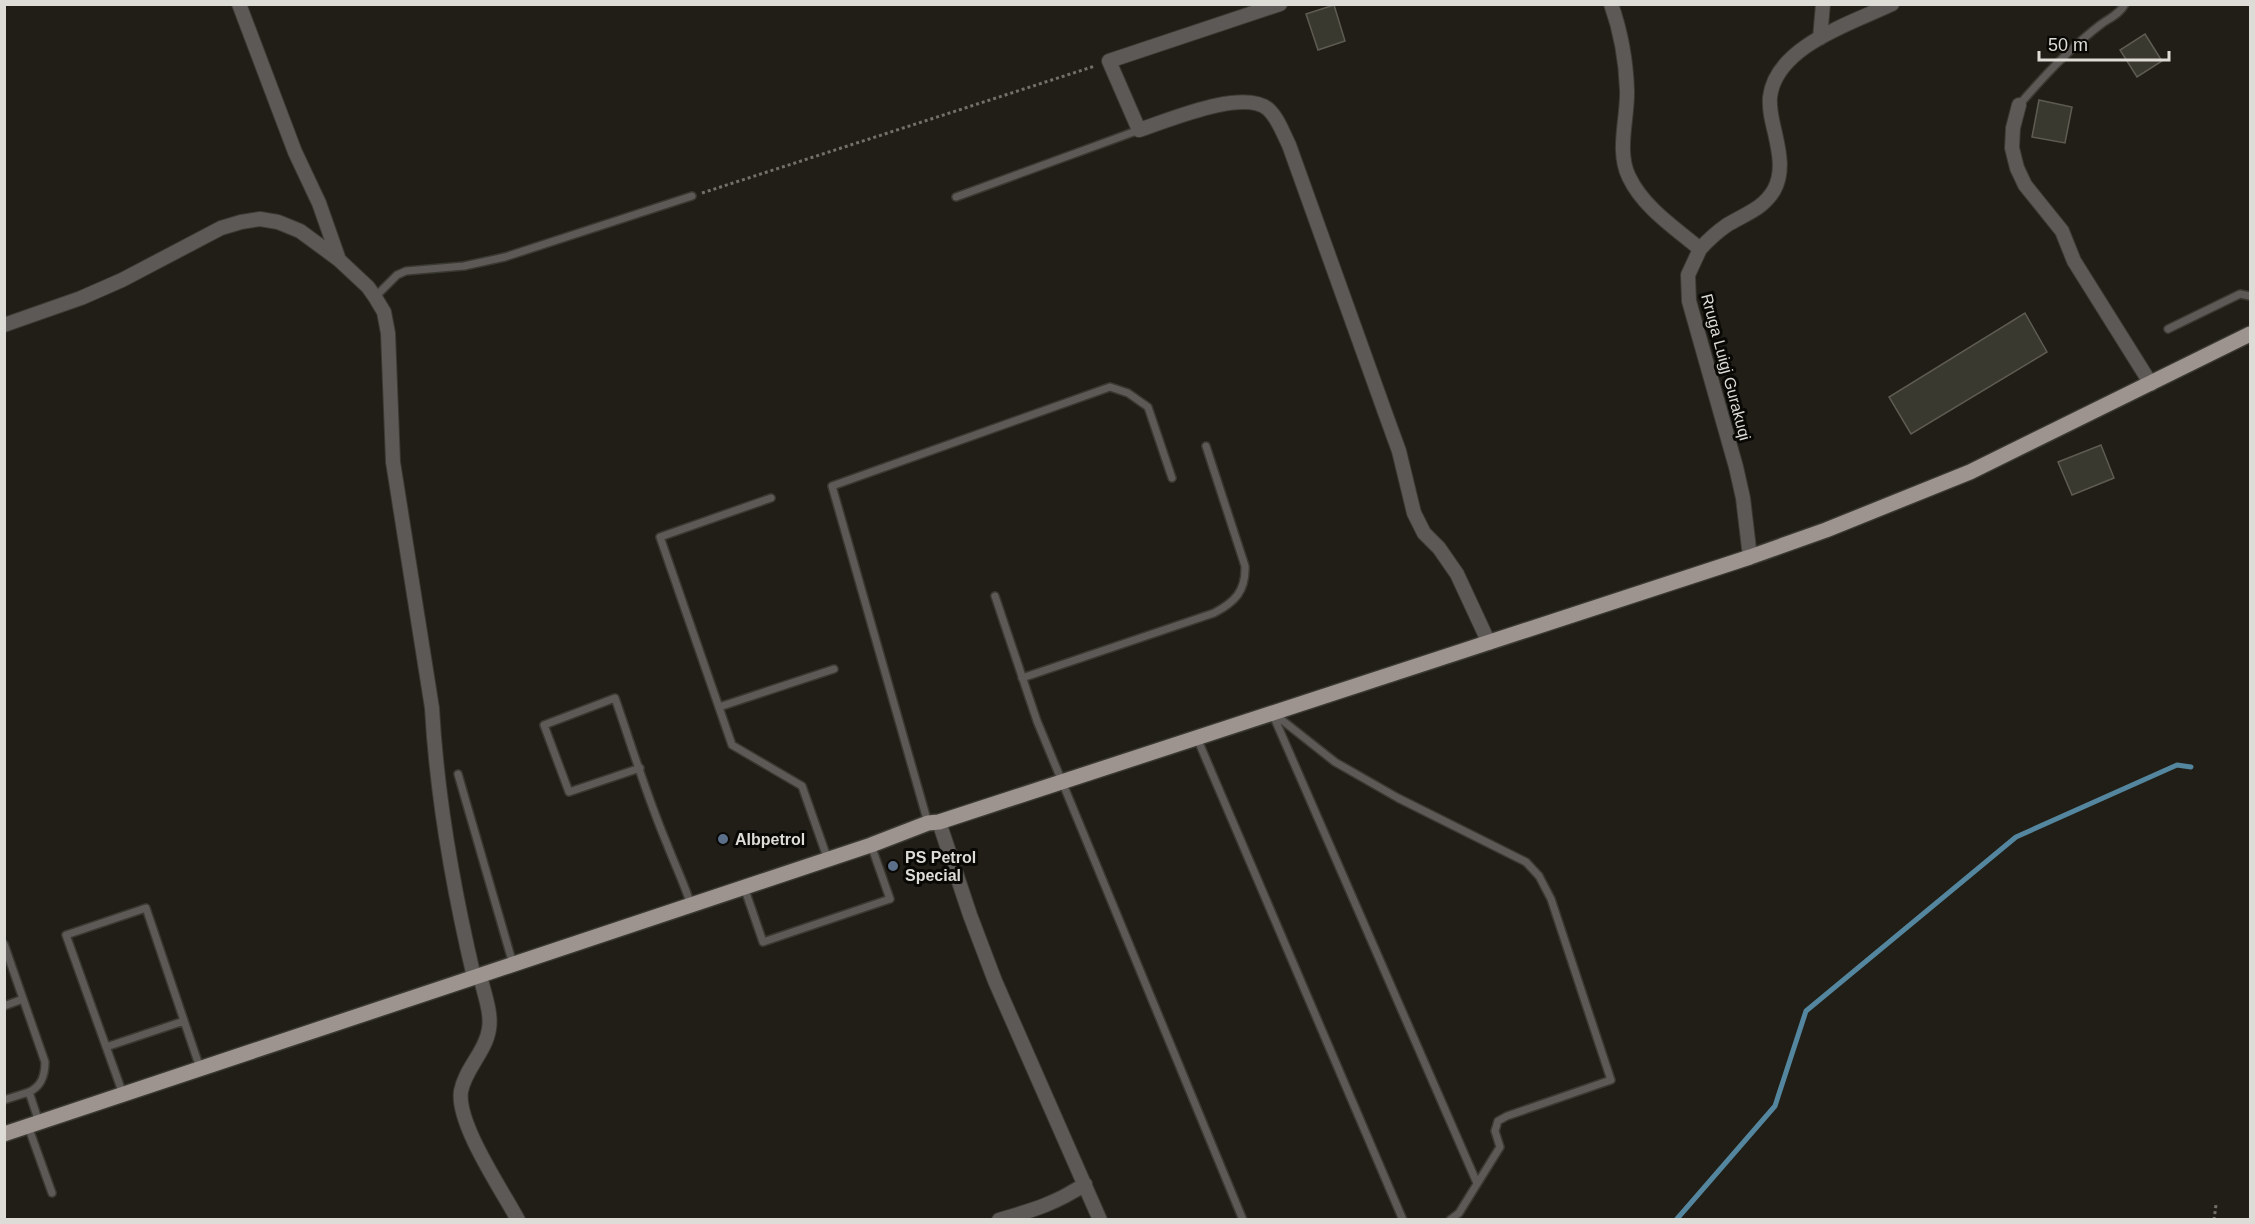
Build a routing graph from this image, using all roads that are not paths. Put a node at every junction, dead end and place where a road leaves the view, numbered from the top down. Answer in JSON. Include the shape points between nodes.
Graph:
{"nodes":[{"id":1,"x":239,"y":4,"type":"edge"},
{"id":2,"x":1280,"y":4,"type":"edge"},
{"id":3,"x":1611,"y":4,"type":"edge"},
{"id":4,"x":1823,"y":4,"type":"edge"},
{"id":5,"x":1892,"y":4,"type":"edge"},
{"id":6,"x":2125,"y":4,"type":"edge"},
{"id":7,"x":1820,"y":38,"type":"junction"},
{"id":8,"x":2019,"y":105,"type":"joint"},
{"id":9,"x":1139,"y":130,"type":"junction"},
{"id":10,"x":692,"y":196,"type":"road end"},
{"id":11,"x":956,"y":197,"type":"dead end"},
{"id":12,"x":1700,"y":249,"type":"junction"},
{"id":13,"x":338,"y":259,"type":"junction"},
{"id":14,"x":2250,"y":296,"type":"edge"},
{"id":15,"x":375,"y":297,"type":"junction"},
{"id":16,"x":4,"y":325,"type":"edge"},
{"id":17,"x":2168,"y":329,"type":"dead end"},
{"id":18,"x":2250,"y":334,"type":"edge"},
{"id":19,"x":2151,"y":384,"type":"junction"},
{"id":20,"x":1206,"y":446,"type":"dead end"},
{"id":21,"x":1172,"y":478,"type":"dead end"},
{"id":22,"x":771,"y":498,"type":"dead end"},
{"id":23,"x":1750,"y":557,"type":"junction"},
{"id":24,"x":995,"y":596,"type":"dead end"},
{"id":25,"x":1489,"y":643,"type":"junction"},
{"id":26,"x":834,"y":669,"type":"dead end"},
{"id":27,"x":1022,"y":678,"type":"junction"},
{"id":28,"x":719,"y":707,"type":"junction"},
{"id":29,"x":1273,"y":713,"type":"junction"},
{"id":30,"x":1197,"y":738,"type":"junction"},
{"id":31,"x":640,"y":768,"type":"junction"},
{"id":32,"x":459,"y":774,"type":"dead end"},
{"id":33,"x":1062,"y":782,"type":"junction"},
{"id":34,"x":934,"y":823,"type":"junction"},
{"id":35,"x":871,"y":845,"type":"junction"},
{"id":36,"x":828,"y":860,"type":"junction"},
{"id":37,"x":744,"y":887,"type":"junction"},
{"id":38,"x":691,"y":905,"type":"junction"},
{"id":39,"x":4,"y":944,"type":"edge"},
{"id":40,"x":513,"y":964,"type":"junction"},
{"id":41,"x":477,"y":976,"type":"junction"},
{"id":42,"x":24,"y":999,"type":"junction"},
{"id":43,"x":4,"y":1006,"type":"edge"},
{"id":44,"x":184,"y":1021,"type":"junction"},
{"id":45,"x":106,"y":1047,"type":"junction"},
{"id":46,"x":200,"y":1068,"type":"junction"},
{"id":47,"x":29,"y":1092,"type":"junction"},
{"id":48,"x":123,"y":1094,"type":"junction"},
{"id":49,"x":4,"y":1100,"type":"edge"},
{"id":50,"x":34,"y":1124,"type":"junction"},
{"id":51,"x":4,"y":1134,"type":"edge"},
{"id":52,"x":1477,"y":1183,"type":"junction"},
{"id":53,"x":1085,"y":1184,"type":"junction"},
{"id":54,"x":52,"y":1193,"type":"dead end"},
{"id":55,"x":518,"y":1220,"type":"edge"},
{"id":56,"x":999,"y":1220,"type":"edge"},
{"id":57,"x":1100,"y":1220,"type":"edge"},
{"id":58,"x":1243,"y":1220,"type":"edge"},
{"id":59,"x":1403,"y":1220,"type":"edge"},
{"id":60,"x":1450,"y":1220,"type":"edge"}],
"edges":[{"from":1,"to":13,"type":"street"},
{"from":2,"to":9,"type":"street","via":[[1109,61]]},
{"from":3,"to":12,"type":"street","via":[[1625,59],[1623,160],[1628,177],[1654,210]]},
{"from":4,"to":7,"type":"street"},
{"from":5,"to":7,"type":"street"},
{"from":6,"to":8,"type":"lane","via":[[2058,63]]},
{"from":7,"to":12,"type":"street","via":[[1785,64],[1770,96],[1780,155],[1775,189],[1767,202],[1713,235]]},
{"from":8,"to":19,"type":"street","via":[[2012,148],[2025,185],[2062,231],[2074,261]]},
{"from":9,"to":11,"type":"lane"},
{"from":9,"to":25,"type":"street","via":[[1222,103],[1240,101],[1267,108],[1277,121],[1395,440],[1414,513],[1424,533],[1457,574]]},
{"from":10,"to":15,"type":"lane","via":[[505,257],[464,266],[406,271]]},
{"from":12,"to":23,"type":"street","name":"Rruga Luigj Gurakuqi","via":[[1688,276],[1689,301],[1736,467]]},
{"from":13,"to":15,"type":"street"},
{"from":13,"to":16,"type":"street","via":[[300,231],[278,222],[241,222],[221,228],[81,298]]},
{"from":14,"to":17,"type":"lane","via":[[2240,294]]},
{"from":15,"to":41,"type":"street","via":[[384,312],[388,333],[393,462],[432,708],[448,857]]},
{"from":18,"to":19,"type":"main road"},
{"from":19,"to":23,"type":"main road","via":[[1970,472]]},
{"from":20,"to":27,"type":"lane","via":[[1245,566],[1246,580],[1239,594],[1214,613]]},
{"from":21,"to":34,"type":"lane","via":[[1148,407],[1128,393],[1110,387],[832,486]]},
{"from":22,"to":28,"type":"lane","via":[[660,537]]},
{"from":23,"to":25,"type":"main road"},
{"from":24,"to":27,"type":"lane"},
{"from":25,"to":29,"type":"main road"},
{"from":26,"to":28,"type":"lane"},
{"from":27,"to":33,"type":"lane"},
{"from":28,"to":36,"type":"lane","via":[[732,746],[802,786]]},
{"from":29,"to":30,"type":"main road"},
{"from":29,"to":52,"type":"lane"},
{"from":29,"to":52,"type":"lane","via":[[1335,762],[1526,862],[1551,899],[1611,1080],[1498,1121],[1495,1131],[1500,1147]]},
{"from":30,"to":33,"type":"main road"},
{"from":30,"to":59,"type":"lane"},
{"from":31,"to":31,"type":"lane","via":[[615,698],[544,725],[569,792]]},
{"from":31,"to":38,"type":"lane"},
{"from":32,"to":40,"type":"lane"},
{"from":33,"to":34,"type":"main road"},
{"from":33,"to":58,"type":"lane"},
{"from":34,"to":35,"type":"main road"},
{"from":34,"to":53,"type":"street","via":[[995,981]]},
{"from":35,"to":36,"type":"main road"},
{"from":35,"to":37,"type":"lane","via":[[890,899],[764,942]]},
{"from":36,"to":37,"type":"main road"},
{"from":37,"to":38,"type":"main road"},
{"from":38,"to":40,"type":"main road"},
{"from":39,"to":42,"type":"lane"},
{"from":40,"to":41,"type":"main road"},
{"from":41,"to":46,"type":"main road"},
{"from":41,"to":55,"type":"street","via":[[490,1026],[461,1090],[461,1109]]},
{"from":42,"to":43,"type":"lane"},
{"from":42,"to":47,"type":"lane","via":[[45,1062],[41,1083]]},
{"from":44,"to":45,"type":"lane"},
{"from":44,"to":45,"type":"lane","via":[[146,908],[66,935]]},
{"from":44,"to":46,"type":"lane"},
{"from":45,"to":48,"type":"lane"},
{"from":46,"to":48,"type":"main road"},
{"from":47,"to":49,"type":"lane"},
{"from":47,"to":50,"type":"lane"},
{"from":48,"to":50,"type":"main road"},
{"from":50,"to":51,"type":"main road"},
{"from":50,"to":54,"type":"lane"},
{"from":52,"to":60,"type":"lane","via":[[1459,1213]]},
{"from":53,"to":56,"type":"street","via":[[1053,1203]]},
{"from":53,"to":57,"type":"street"}]}
